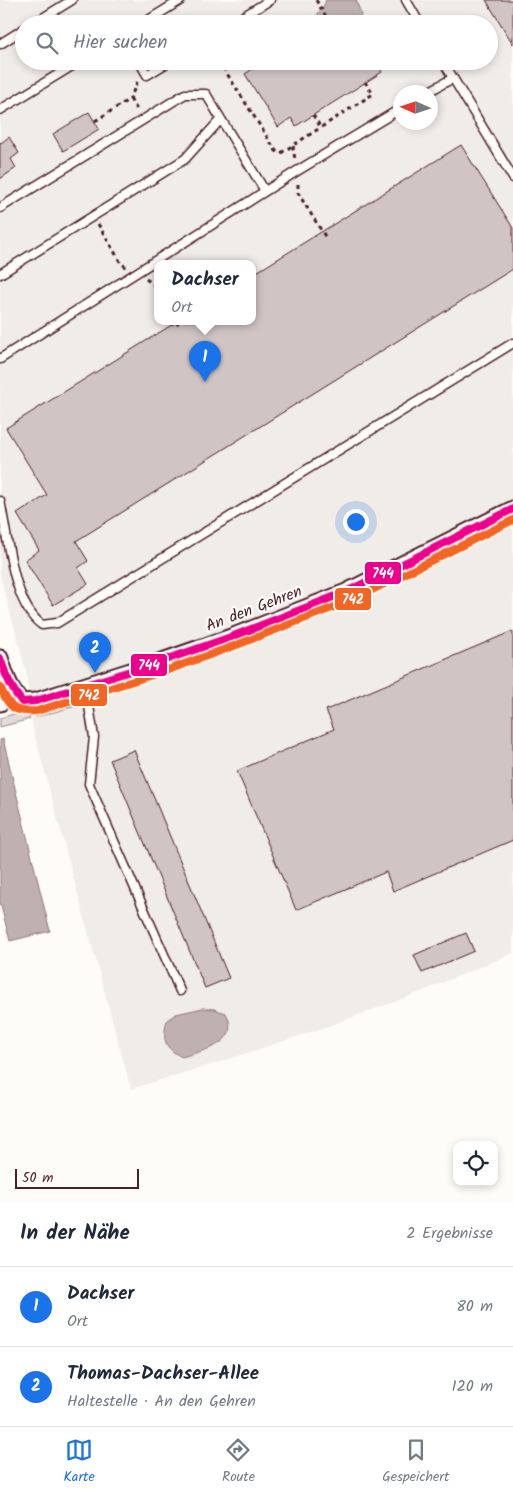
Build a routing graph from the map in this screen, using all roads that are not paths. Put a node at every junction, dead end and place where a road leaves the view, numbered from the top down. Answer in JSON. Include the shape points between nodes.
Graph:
{"nodes":[{"id":1,"x":72,"y":0,"type":"edge"},
{"id":2,"x":181,"y":0,"type":"edge"},
{"id":3,"x":270,"y":0,"type":"edge"},
{"id":4,"x":406,"y":0,"type":"edge"},
{"id":5,"x":48,"y":15,"type":"edge"},
{"id":6,"x":157,"y":15,"type":"edge"},
{"id":7,"x":246,"y":15,"type":"edge"},
{"id":8,"x":415,"y":15,"type":"edge"},
{"id":9,"x":15,"y":35,"type":"edge"},
{"id":10,"x":0,"y":44,"type":"edge"},
{"id":11,"x":65,"y":70,"type":"edge"},
{"id":12,"x":145,"y":70,"type":"edge"},
{"id":13,"x":156,"y":70,"type":"edge"},
{"id":14,"x":448,"y":70,"type":"edge"},
{"id":15,"x":453,"y":78,"type":"junction"},
{"id":16,"x":438,"y":86,"type":"edge"},
{"id":17,"x":0,"y":110,"type":"edge"},
{"id":18,"x":393,"y":113,"type":"edge"},
{"id":19,"x":221,"y":119,"type":"junction"},
{"id":20,"x":513,"y":178,"type":"edge"},
{"id":21,"x":265,"y":191,"type":"junction"},
{"id":22,"x":0,"y":208,"type":"edge"},
{"id":23,"x":156,"y":260,"type":"edge"},
{"id":24,"x":154,"y":262,"type":"edge"},
{"id":25,"x":0,"y":274,"type":"edge"},
{"id":26,"x":513,"y":344,"type":"edge"},
{"id":27,"x":0,"y":359,"type":"edge"},
{"id":28,"x":0,"y":501,"type":"edge"},
{"id":29,"x":513,"y":509,"type":"edge"},
{"id":30,"x":0,"y":658,"type":"edge"},
{"id":31,"x":83,"y":686,"type":"junction"},
{"id":32,"x":15,"y":694,"type":"junction"},
{"id":33,"x":0,"y":703,"type":"edge"},
{"id":34,"x":180,"y":991,"type":"dead end"}],
"edges":[{"from":1,"to":5,"type":"lane"},
{"from":2,"to":6,"type":"lane"},
{"from":3,"to":7,"type":"lane"},
{"from":4,"to":8,"type":"lane"},
{"from":9,"to":10,"type":"lane"},
{"from":11,"to":17,"type":"lane"},
{"from":12,"to":13,"type":"lane","via":[[148,75]]},
{"from":14,"to":15,"type":"lane"},
{"from":15,"to":16,"type":"lane"},
{"from":15,"to":20,"type":"lane"},
{"from":18,"to":21,"type":"lane"},
{"from":19,"to":21,"type":"lane"},
{"from":19,"to":22,"type":"lane","via":[[206,94],[185,94]]},
{"from":19,"to":25,"type":"lane","via":[[185,160]]},
{"from":21,"to":23,"type":"lane"},
{"from":24,"to":27,"type":"lane"},
{"from":26,"to":28,"type":"lane","via":[[57,624],[42,625],[33,619],[19,595]]},
{"from":29,"to":31,"type":"street","name":"An den Gehren","via":[[346,592],[231,637]]},
{"from":30,"to":32,"type":"street"},
{"from":31,"to":32,"type":"street","name":"An den Gehren","via":[[36,701],[22,702]]},
{"from":31,"to":34,"type":"lane","via":[[94,737],[89,784]]},
{"from":32,"to":33,"type":"street"}]}
